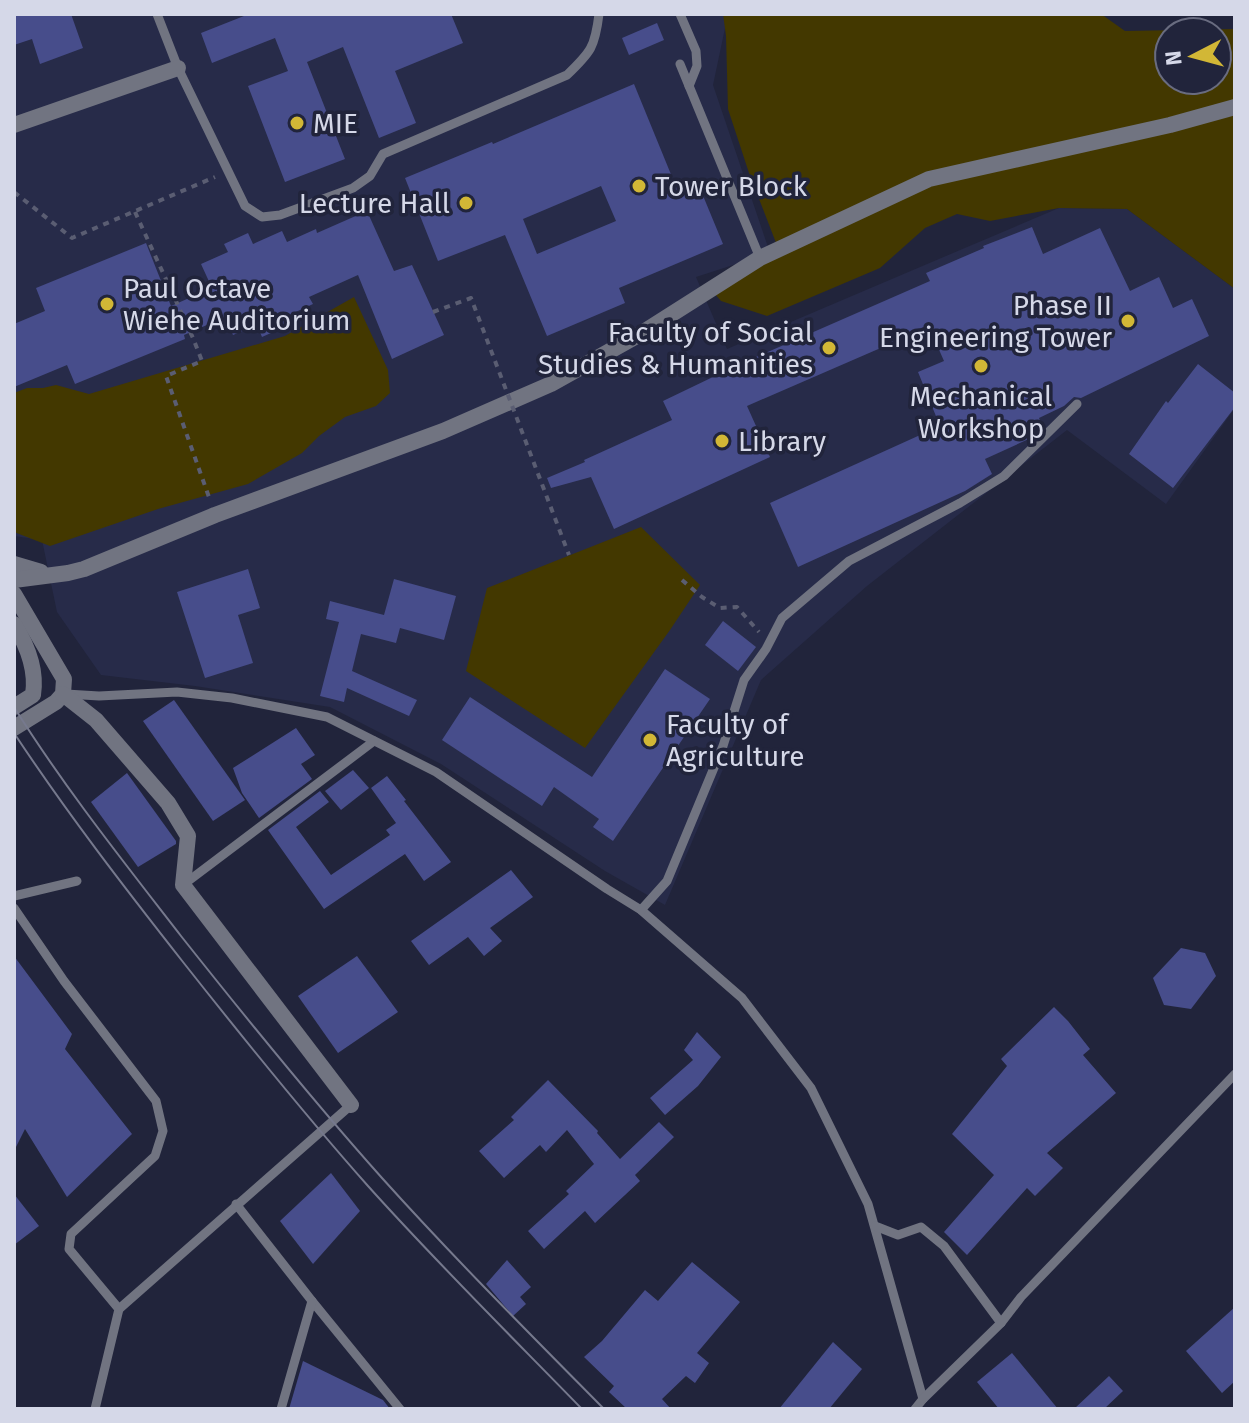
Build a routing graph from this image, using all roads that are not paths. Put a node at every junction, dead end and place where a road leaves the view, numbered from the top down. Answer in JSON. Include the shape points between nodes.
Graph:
{"nodes":[{"id":1,"x":157,"y":14,"type":"edge"},
{"id":2,"x":599,"y":14,"type":"edge"},
{"id":3,"x":680,"y":14,"type":"edge"},
{"id":4,"x":680,"y":64,"type":"dead end"},
{"id":5,"x":178,"y":68,"type":"junction"},
{"id":6,"x":689,"y":86,"type":"junction"},
{"id":7,"x":1235,"y":107,"type":"edge"},
{"id":8,"x":14,"y":125,"type":"edge"},
{"id":9,"x":760,"y":258,"type":"junction"},
{"id":10,"x":1077,"y":404,"type":"dead end"},
{"id":11,"x":14,"y":564,"type":"edge"},
{"id":12,"x":54,"y":575,"type":"junction"},
{"id":13,"x":14,"y":580,"type":"edge"},
{"id":14,"x":14,"y":594,"type":"edge"},
{"id":15,"x":14,"y":624,"type":"edge"},
{"id":16,"x":63,"y":694,"type":"junction"},
{"id":17,"x":14,"y":707,"type":"edge"},
{"id":18,"x":14,"y":728,"type":"edge"},
{"id":19,"x":374,"y":741,"type":"junction"},
{"id":20,"x":77,"y":881,"type":"dead end"},
{"id":21,"x":183,"y":885,"type":"junction"},
{"id":22,"x":14,"y":896,"type":"edge"},
{"id":23,"x":14,"y":908,"type":"edge"},
{"id":24,"x":641,"y":910,"type":"junction"},
{"id":25,"x":1235,"y":1074,"type":"edge"},
{"id":26,"x":351,"y":1105,"type":"joint"},
{"id":27,"x":236,"y":1204,"type":"junction"},
{"id":28,"x":875,"y":1226,"type":"junction"},
{"id":29,"x":312,"y":1301,"type":"junction"},
{"id":30,"x":119,"y":1309,"type":"junction"},
{"id":31,"x":1001,"y":1323,"type":"junction"},
{"id":32,"x":923,"y":1399,"type":"junction"},
{"id":33,"x":95,"y":1409,"type":"edge"},
{"id":34,"x":281,"y":1409,"type":"edge"},
{"id":35,"x":400,"y":1409,"type":"edge"},
{"id":36,"x":915,"y":1409,"type":"edge"}],
"edges":[{"from":1,"to":5,"type":"lane"},
{"from":2,"to":5,"type":"lane","via":[[595,41],[567,75],[383,154],[370,176],[353,188],[280,215],[262,217],[245,206]]},
{"from":3,"to":6,"type":"lane","via":[[696,51]]},
{"from":4,"to":6,"type":"lane"},
{"from":5,"to":8,"type":"street"},
{"from":6,"to":9,"type":"lane"},
{"from":7,"to":9,"type":"street","via":[[929,179]]},
{"from":9,"to":12,"type":"street","via":[[551,384],[84,569]]},
{"from":10,"to":24,"type":"lane","via":[[1004,476],[849,561],[782,618],[744,680],[723,746],[667,881]]},
{"from":11,"to":12,"type":"street"},
{"from":12,"to":13,"type":"street"},
{"from":14,"to":16,"type":"street","via":[[64,679]]},
{"from":15,"to":17,"type":"street","via":[[36,680],[33,695]]},
{"from":16,"to":18,"type":"street"},
{"from":16,"to":19,"type":"lane","via":[[177,692],[232,698],[327,717]]},
{"from":16,"to":21,"type":"street","via":[[96,720],[168,803],[188,836]]},
{"from":19,"to":21,"type":"lane"},
{"from":19,"to":24,"type":"lane","via":[[436,772]]},
{"from":20,"to":22,"type":"lane"},
{"from":21,"to":26,"type":"street"},
{"from":23,"to":30,"type":"lane","via":[[156,1101],[163,1131],[155,1156],[71,1234],[69,1249]]},
{"from":24,"to":28,"type":"lane","via":[[742,998],[811,1088]]},
{"from":25,"to":31,"type":"lane"},
{"from":26,"to":27,"type":"lane"},
{"from":27,"to":29,"type":"lane"},
{"from":27,"to":30,"type":"lane"},
{"from":28,"to":31,"type":"lane","via":[[898,1235],[921,1227],[944,1246]]},
{"from":28,"to":32,"type":"lane"},
{"from":29,"to":34,"type":"lane"},
{"from":29,"to":35,"type":"lane"},
{"from":30,"to":33,"type":"lane"},
{"from":31,"to":32,"type":"lane"},
{"from":32,"to":36,"type":"lane"}]}
